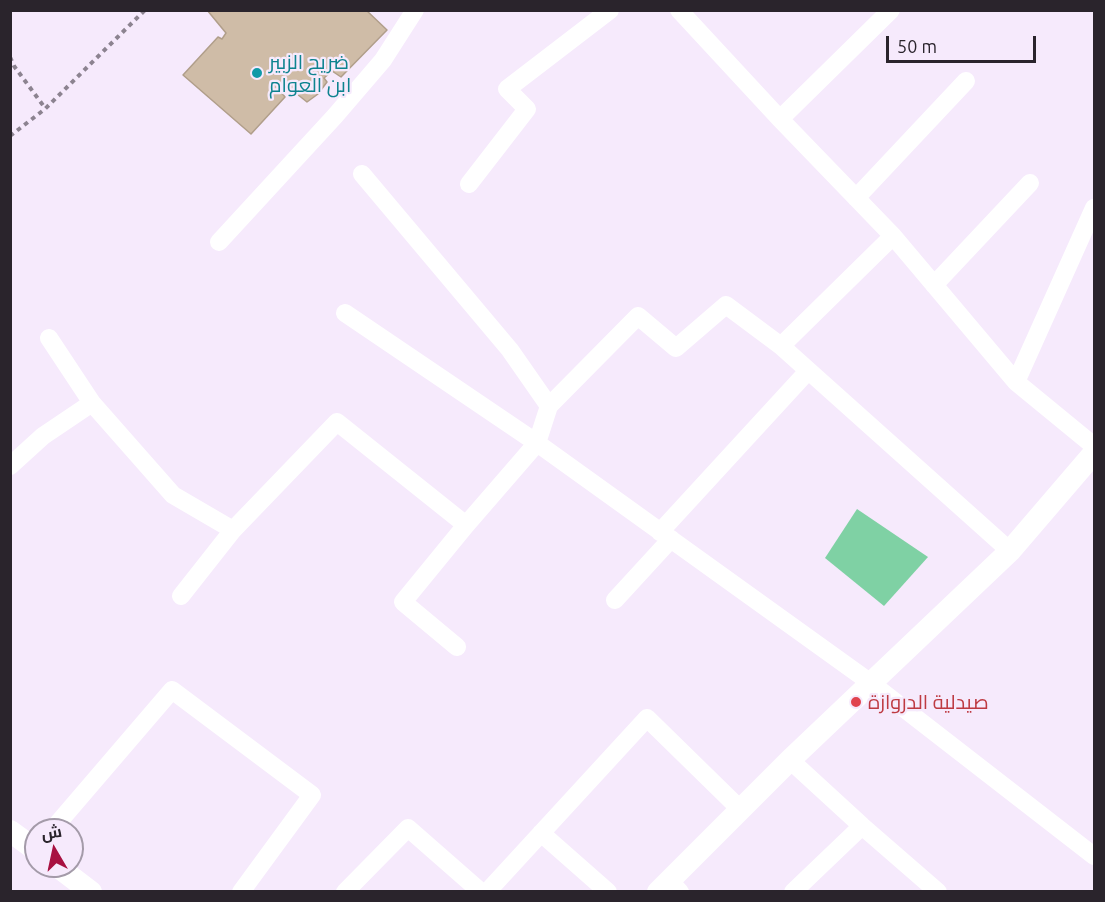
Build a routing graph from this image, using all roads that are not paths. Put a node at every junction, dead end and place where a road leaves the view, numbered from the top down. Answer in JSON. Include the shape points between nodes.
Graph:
{"nodes":[{"id":1,"x":415,"y":10,"type":"edge"},
{"id":2,"x":610,"y":10,"type":"edge"},
{"id":3,"x":679,"y":10,"type":"edge"},
{"id":4,"x":891,"y":10,"type":"edge"},
{"id":5,"x":966,"y":81,"type":"dead end"},
{"id":6,"x":780,"y":119,"type":"junction"},
{"id":7,"x":362,"y":174,"type":"dead end"},
{"id":8,"x":1030,"y":183,"type":"dead end"},
{"id":9,"x":469,"y":184,"type":"dead end"},
{"id":10,"x":856,"y":198,"type":"junction"},
{"id":11,"x":1095,"y":208,"type":"edge"},
{"id":12,"x":893,"y":236,"type":"junction"},
{"id":13,"x":219,"y":242,"type":"dead end"},
{"id":14,"x":934,"y":285,"type":"junction"},
{"id":15,"x":345,"y":313,"type":"dead end"},
{"id":16,"x":49,"y":338,"type":"dead end"},
{"id":17,"x":781,"y":346,"type":"junction"},
{"id":18,"x":808,"y":371,"type":"junction"},
{"id":19,"x":1016,"y":382,"type":"junction"},
{"id":20,"x":92,"y":403,"type":"junction"},
{"id":21,"x":549,"y":406,"type":"junction"},
{"id":22,"x":537,"y":443,"type":"junction"},
{"id":23,"x":1095,"y":446,"type":"edge"},
{"id":24,"x":1095,"y":453,"type":"edge"},
{"id":25,"x":10,"y":466,"type":"edge"},
{"id":26,"x":466,"y":525,"type":"junction"},
{"id":27,"x":232,"y":530,"type":"junction"},
{"id":28,"x":666,"y":536,"type":"junction"},
{"id":29,"x":1010,"y":551,"type":"junction"},
{"id":30,"x":181,"y":596,"type":"dead end"},
{"id":31,"x":615,"y":600,"type":"dead end"},
{"id":32,"x":457,"y":647,"type":"dead end"},
{"id":33,"x":872,"y":683,"type":"junction"},
{"id":34,"x":790,"y":760,"type":"junction"},
{"id":35,"x":741,"y":810,"type":"junction"},
{"id":36,"x":62,"y":818,"type":"edge"},
{"id":37,"x":862,"y":826,"type":"junction"},
{"id":38,"x":10,"y":831,"type":"edge"},
{"id":39,"x":541,"y":833,"type":"junction"},
{"id":40,"x":24,"y":841,"type":"edge"},
{"id":41,"x":1095,"y":856,"type":"edge"},
{"id":42,"x":73,"y":878,"type":"edge"},
{"id":43,"x":669,"y":888,"type":"edge"},
{"id":44,"x":91,"y":891,"type":"edge"},
{"id":45,"x":241,"y":891,"type":"edge"},
{"id":46,"x":345,"y":891,"type":"edge"},
{"id":47,"x":481,"y":891,"type":"edge"},
{"id":48,"x":487,"y":891,"type":"edge"},
{"id":49,"x":609,"y":891,"type":"edge"},
{"id":50,"x":793,"y":891,"type":"edge"},
{"id":51,"x":938,"y":891,"type":"edge"}],
"edges":[{"from":1,"to":13,"type":"street","via":[[376,68]]},
{"from":2,"to":9,"type":"street","via":[[507,89],[527,109]]},
{"from":3,"to":6,"type":"street"},
{"from":4,"to":6,"type":"street"},
{"from":5,"to":10,"type":"street"},
{"from":6,"to":10,"type":"street"},
{"from":7,"to":21,"type":"street","via":[[510,350]]},
{"from":8,"to":14,"type":"street"},
{"from":10,"to":12,"type":"street"},
{"from":11,"to":19,"type":"street"},
{"from":12,"to":14,"type":"street"},
{"from":12,"to":17,"type":"street"},
{"from":14,"to":19,"type":"street"},
{"from":15,"to":22,"type":"street"},
{"from":16,"to":20,"type":"street"},
{"from":17,"to":18,"type":"street"},
{"from":17,"to":21,"type":"street","via":[[726,305],[676,348],[638,316]]},
{"from":18,"to":28,"type":"street"},
{"from":18,"to":29,"type":"street"},
{"from":19,"to":23,"type":"street"},
{"from":20,"to":25,"type":"street","via":[[43,436]]},
{"from":20,"to":27,"type":"street","via":[[173,495]]},
{"from":21,"to":22,"type":"street"},
{"from":22,"to":26,"type":"street"},
{"from":22,"to":28,"type":"street"},
{"from":24,"to":29,"type":"street"},
{"from":26,"to":27,"type":"street","via":[[337,422]]},
{"from":26,"to":32,"type":"street","via":[[403,602]]},
{"from":27,"to":30,"type":"street"},
{"from":28,"to":31,"type":"street"},
{"from":28,"to":33,"type":"street"},
{"from":29,"to":33,"type":"street"},
{"from":33,"to":34,"type":"street"},
{"from":33,"to":41,"type":"street"},
{"from":34,"to":35,"type":"street"},
{"from":34,"to":37,"type":"street"},
{"from":35,"to":39,"type":"street","via":[[647,718]]},
{"from":35,"to":43,"type":"street"},
{"from":36,"to":45,"type":"street","via":[[172,690],[312,795]]},
{"from":37,"to":50,"type":"street"},
{"from":37,"to":51,"type":"street"},
{"from":38,"to":40,"type":"street"},
{"from":39,"to":48,"type":"street"},
{"from":39,"to":49,"type":"street"},
{"from":42,"to":44,"type":"street"},
{"from":46,"to":47,"type":"street","via":[[408,828]]}]}
